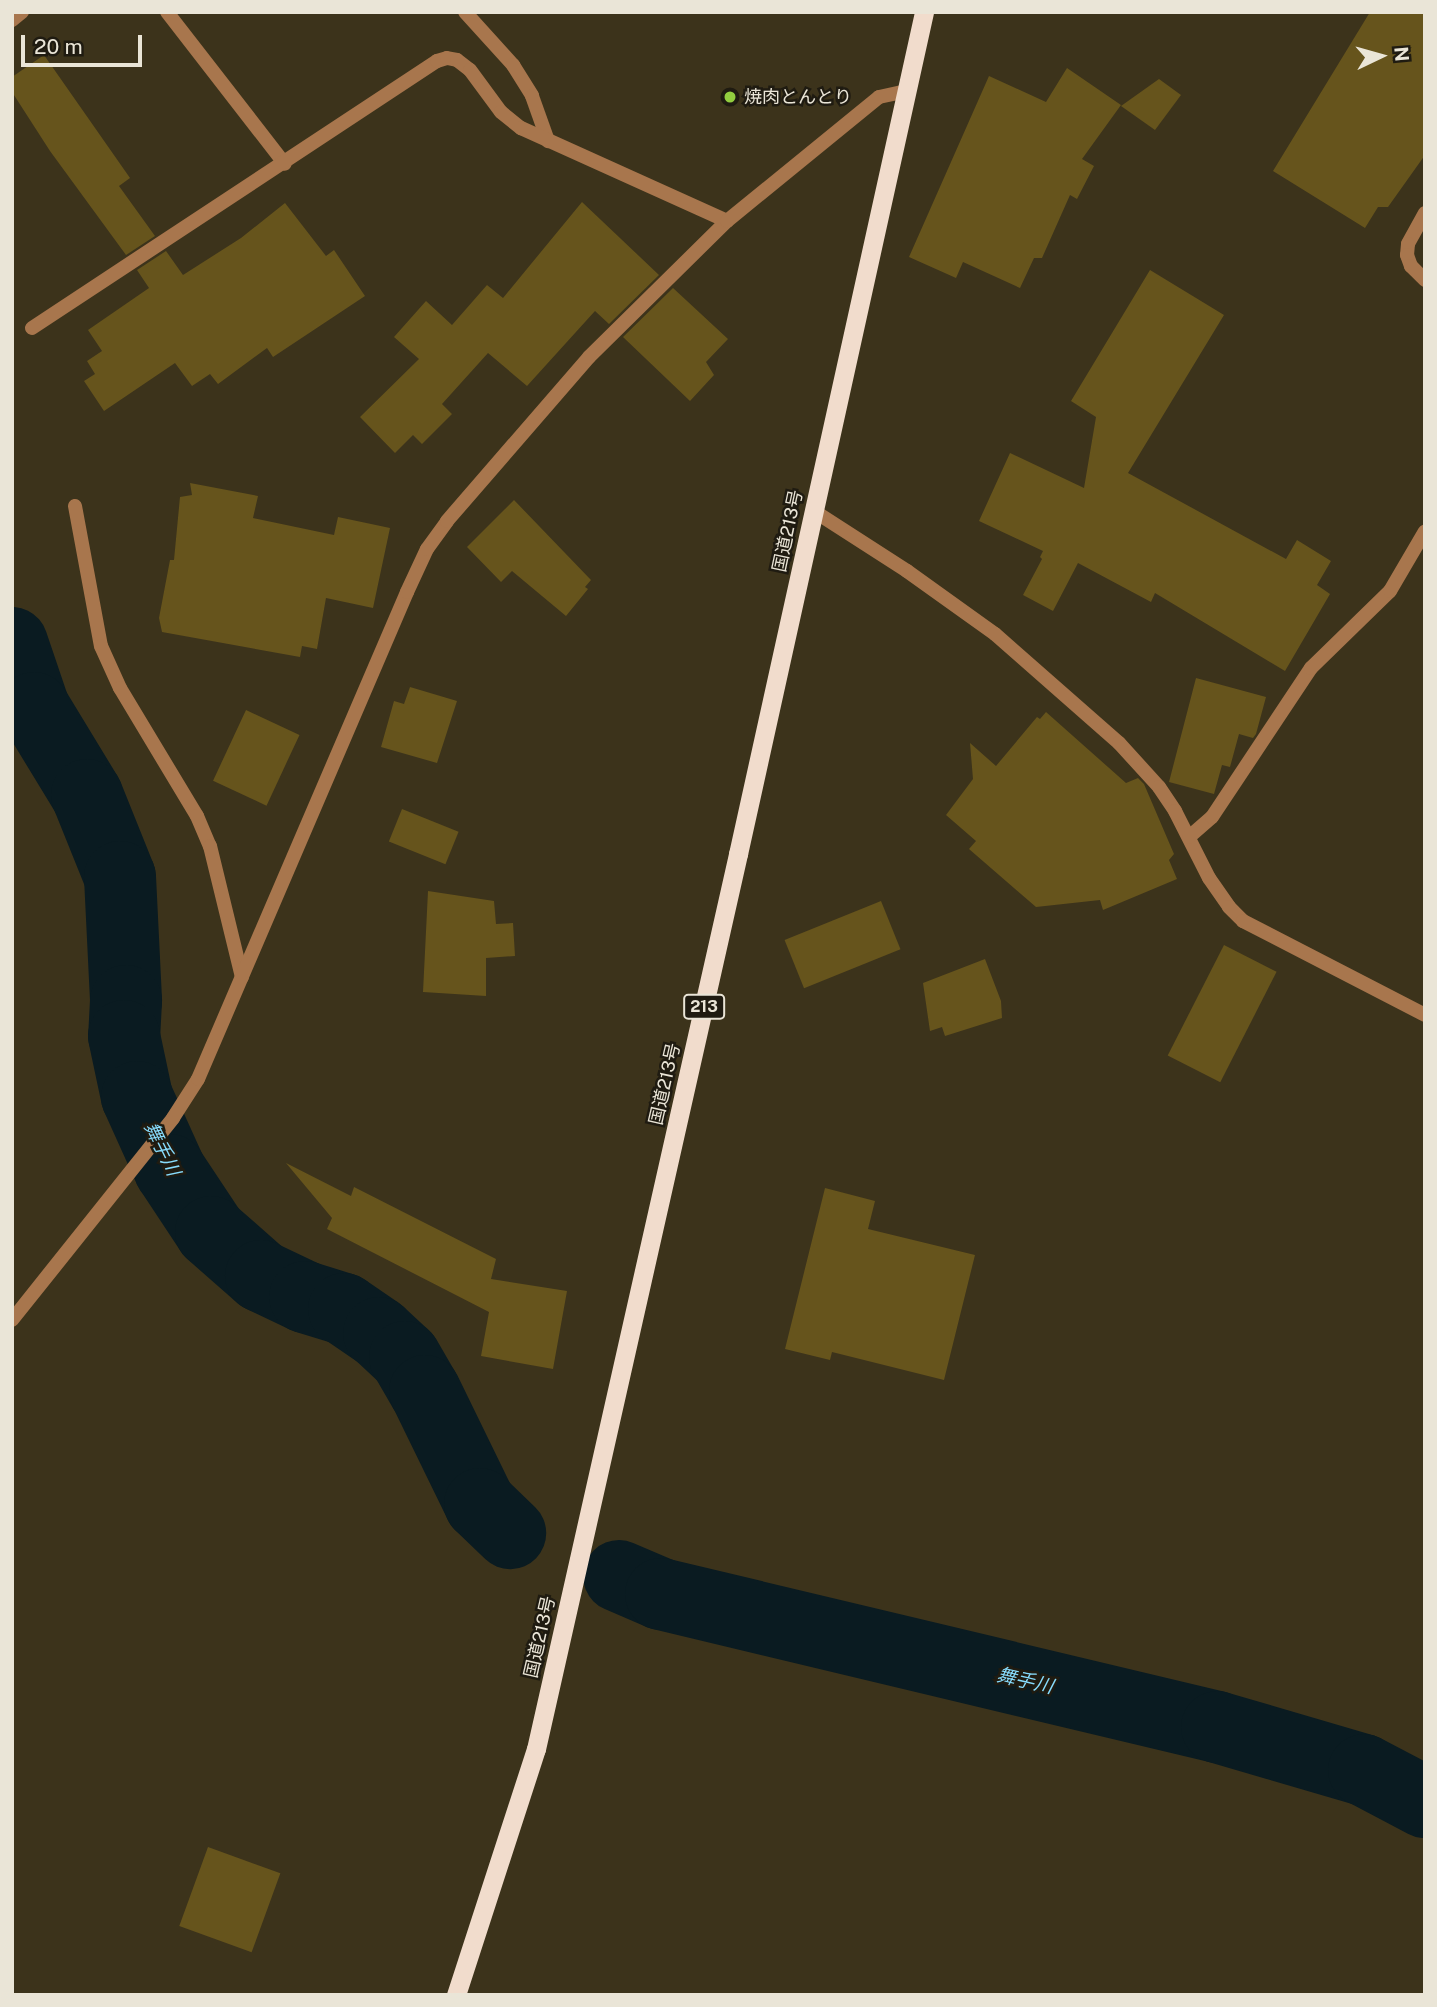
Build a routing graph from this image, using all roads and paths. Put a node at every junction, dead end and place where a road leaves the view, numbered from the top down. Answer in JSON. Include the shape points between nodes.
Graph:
{"nodes":[{"id":1,"x":22,"y":12,"type":"edge"},
{"id":2,"x":167,"y":12,"type":"edge"},
{"id":3,"x":465,"y":12,"type":"edge"},
{"id":4,"x":924,"y":12,"type":"edge"},
{"id":5,"x":12,"y":20,"type":"edge"},
{"id":6,"x":907,"y":91,"type":"junction"},
{"id":7,"x":548,"y":141,"type":"junction"},
{"id":8,"x":285,"y":164,"type":"junction"},
{"id":9,"x":1425,"y":213,"type":"edge"},
{"id":10,"x":727,"y":221,"type":"junction"},
{"id":11,"x":1425,"y":281,"type":"edge"},
{"id":12,"x":32,"y":328,"type":"dead end"},
{"id":13,"x":75,"y":506,"type":"dead end"},
{"id":14,"x":814,"y":511,"type":"junction"},
{"id":15,"x":1425,"y":531,"type":"edge"},
{"id":16,"x":1189,"y":837,"type":"junction"},
{"id":17,"x":242,"y":977,"type":"junction"},
{"id":18,"x":1425,"y":1015,"type":"edge"},
{"id":19,"x":12,"y":1320,"type":"edge"},
{"id":20,"x":456,"y":1995,"type":"edge"}],
"edges":[{"from":1,"to":5,"type":"street"},
{"from":2,"to":8,"type":"street"},
{"from":3,"to":7,"type":"street","via":[[513,65],[532,96]]},
{"from":4,"to":6,"type":"highway","name":"国道213号","number":"213"},
{"from":6,"to":10,"type":"street","via":[[880,96]]},
{"from":6,"to":14,"type":"highway","name":"国道213号","number":"213"},
{"from":7,"to":8,"type":"street","via":[[501,112],[470,70],[447,58]]},
{"from":7,"to":10,"type":"street"},
{"from":8,"to":12,"type":"street"},
{"from":9,"to":11,"type":"street","via":[[1407,255]]},
{"from":10,"to":17,"type":"street","via":[[589,357],[508,448],[427,550]]},
{"from":13,"to":17,"type":"street","via":[[100,646],[210,846]]},
{"from":14,"to":16,"type":"street","via":[[958,606],[1087,714],[1159,787]]},
{"from":14,"to":20,"type":"highway","name":"国道213号","number":"213","via":[[536,1749]]},
{"from":15,"to":16,"type":"street","via":[[1390,591],[1311,668],[1212,817]]},
{"from":16,"to":18,"type":"street","via":[[1209,878],[1243,921]]},
{"from":17,"to":19,"type":"street","via":[[198,1079],[182,1104]]}]}
